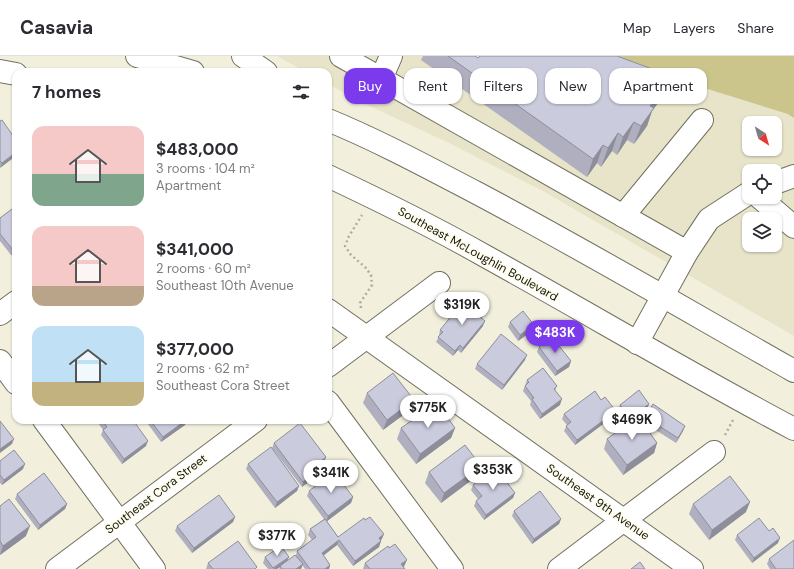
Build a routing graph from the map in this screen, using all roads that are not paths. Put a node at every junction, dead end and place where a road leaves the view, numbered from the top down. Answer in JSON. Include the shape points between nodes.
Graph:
{"nodes":[{"id":1,"x":138,"y":56,"type":"edge"},
{"id":2,"x":242,"y":56,"type":"edge"},
{"id":3,"x":341,"y":56,"type":"edge"},
{"id":4,"x":391,"y":56,"type":"edge"},
{"id":5,"x":179,"y":68,"type":"edge"},
{"id":6,"x":260,"y":68,"type":"edge"},
{"id":7,"x":363,"y":68,"type":"edge"},
{"id":8,"x":386,"y":68,"type":"edge"},
{"id":9,"x":396,"y":87,"type":"edge"},
{"id":10,"x":332,"y":117,"type":"edge"},
{"id":11,"x":702,"y":120,"type":"dead end"},
{"id":12,"x":332,"y":122,"type":"edge"},
{"id":13,"x":349,"y":129,"type":"junction"},
{"id":14,"x":794,"y":176,"type":"edge"},
{"id":15,"x":332,"y":178,"type":"edge"},
{"id":16,"x":782,"y":180,"type":"edge"},
{"id":17,"x":742,"y":198,"type":"edge"},
{"id":18,"x":767,"y":204,"type":"edge"},
{"id":19,"x":623,"y":216,"type":"junction"},
{"id":20,"x":794,"y":227,"type":"edge"},
{"id":21,"x":687,"y":252,"type":"junction"},
{"id":22,"x":439,"y":283,"type":"dead end"},
{"id":23,"x":662,"y":296,"type":"junction"},
{"id":24,"x":12,"y":305,"type":"edge"},
{"id":25,"x":332,"y":313,"type":"edge"},
{"id":26,"x":0,"y":314,"type":"edge"},
{"id":27,"x":366,"y":337,"type":"junction"},
{"id":28,"x":637,"y":343,"type":"junction"},
{"id":29,"x":0,"y":361,"type":"edge"},
{"id":30,"x":332,"y":363,"type":"edge"},
{"id":31,"x":794,"y":371,"type":"edge"},
{"id":32,"x":12,"y":378,"type":"edge"},
{"id":33,"x":332,"y":407,"type":"edge"},
{"id":34,"x":47,"y":424,"type":"edge"},
{"id":35,"x":251,"y":424,"type":"edge"},
{"id":36,"x":794,"y":429,"type":"edge"},
{"id":37,"x":714,"y":452,"type":"road end"},
{"id":38,"x":623,"y":520,"type":"junction"},
{"id":39,"x":119,"y":522,"type":"junction"},
{"id":40,"x":57,"y":569,"type":"edge"},
{"id":41,"x":154,"y":569,"type":"edge"},
{"id":42,"x":452,"y":569,"type":"edge"},
{"id":43,"x":559,"y":569,"type":"edge"},
{"id":44,"x":692,"y":569,"type":"edge"}],
"edges":[{"from":1,"to":5,"type":"main road"},
{"from":2,"to":6,"type":"main road"},
{"from":3,"to":7,"type":"main road"},
{"from":4,"to":8,"type":"main road"},
{"from":9,"to":19,"type":"main road"},
{"from":10,"to":13,"type":"main road"},
{"from":11,"to":19,"type":"main road"},
{"from":12,"to":13,"type":"main road"},
{"from":13,"to":23,"type":"main road","via":[[518,214]]},
{"from":14,"to":16,"type":"main road"},
{"from":15,"to":28,"type":"main road","name":"Southeast McLoughlin Boulevard","via":[[484,255]]},
{"from":17,"to":21,"type":"main road","via":[[709,219]]},
{"from":18,"to":20,"type":"main road"},
{"from":19,"to":21,"type":"main road"},
{"from":21,"to":23,"type":"main road"},
{"from":22,"to":27,"type":"main road"},
{"from":23,"to":28,"type":"main road"},
{"from":23,"to":31,"type":"main road"},
{"from":24,"to":26,"type":"main road"},
{"from":25,"to":27,"type":"main road","name":"Southeast 9th Avenue"},
{"from":27,"to":30,"type":"main road"},
{"from":27,"to":38,"type":"main road","name":"Southeast 9th Avenue"},
{"from":28,"to":36,"type":"main road","name":"Southeast McLoughlin Boulevard"},
{"from":29,"to":32,"type":"main road"},
{"from":33,"to":42,"type":"main road"},
{"from":34,"to":39,"type":"main road"},
{"from":35,"to":39,"type":"main road","name":"Southeast Cora Street"},
{"from":37,"to":38,"type":"main road"},
{"from":38,"to":43,"type":"main road"},
{"from":38,"to":44,"type":"main road","name":"Southeast 9th Avenue"},
{"from":39,"to":40,"type":"main road","name":"Southeast Cora Street"},
{"from":39,"to":41,"type":"main road"}]}
